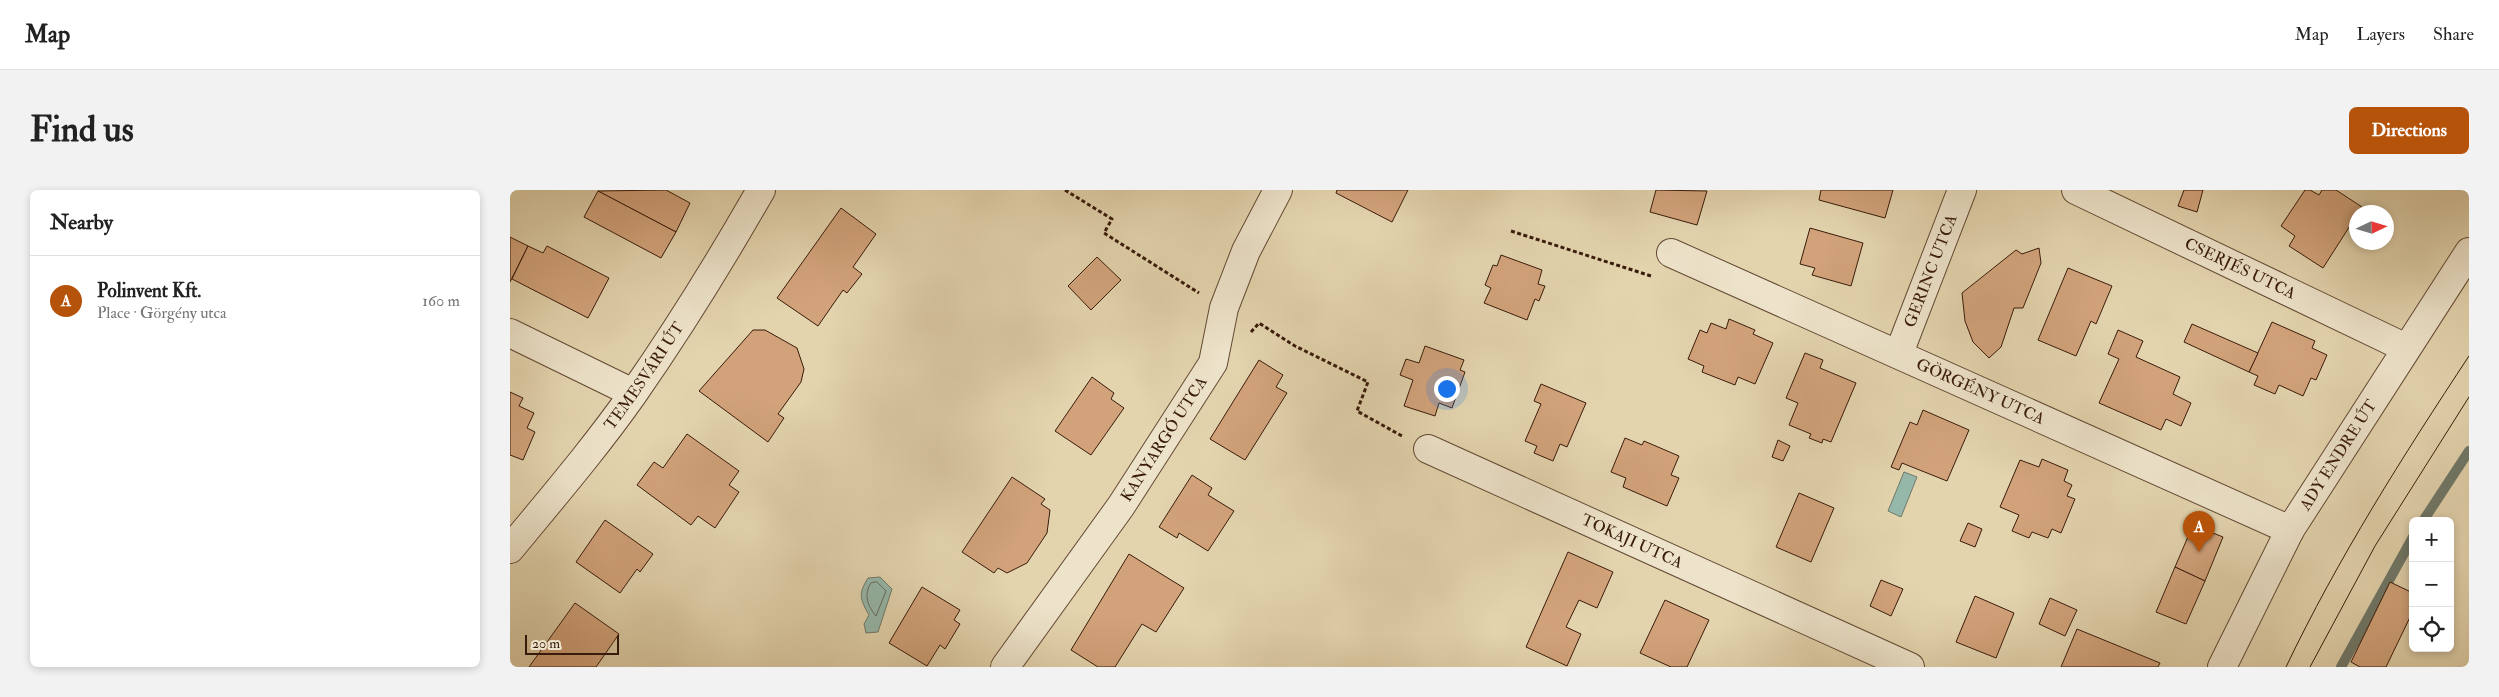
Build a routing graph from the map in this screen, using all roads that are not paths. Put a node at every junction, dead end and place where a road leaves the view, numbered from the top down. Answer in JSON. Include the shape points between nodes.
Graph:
{"nodes":[{"id":1,"x":761,"y":190,"type":"edge"},
{"id":2,"x":1278,"y":190,"type":"edge"},
{"id":3,"x":1962,"y":190,"type":"edge"},
{"id":4,"x":2076,"y":190,"type":"edge"},
{"id":5,"x":2469,"y":252,"type":"edge"},
{"id":6,"x":1671,"y":253,"type":"dead end"},
{"id":7,"x":510,"y":333,"type":"edge"},
{"id":8,"x":2406,"y":348,"type":"junction"},
{"id":9,"x":1899,"y":353,"type":"junction"},
{"id":10,"x":633,"y":393,"type":"junction"},
{"id":11,"x":1428,"y":449,"type":"road end"},
{"id":12,"x":2290,"y":530,"type":"junction"},
{"id":13,"x":510,"y":549,"type":"edge"},
{"id":14,"x":1005,"y":667,"type":"edge"},
{"id":15,"x":1910,"y":667,"type":"edge"},
{"id":16,"x":2222,"y":667,"type":"edge"}],
"edges":[{"from":1,"to":10,"type":"street","name":"TEMESVÁRI ÚT","via":[[719,264]]},
{"from":2,"to":14,"type":"street","name":"KANYARGÓ UTCA","via":[[1246,251],[1224,308],[1213,363],[1121,506]]},
{"from":3,"to":9,"type":"street","name":"GERINC UTCA"},
{"from":4,"to":8,"type":"street","name":"CSERJÉS UTCA"},
{"from":5,"to":8,"type":"street","name":"ADY ENDRE ÚT"},
{"from":6,"to":9,"type":"street","name":"GÖRGÉNY UTCA"},
{"from":7,"to":10,"type":"street"},
{"from":8,"to":12,"type":"street","name":"ADY ENDRE ÚT"},
{"from":9,"to":12,"type":"street","name":"GÖRGÉNY UTCA"},
{"from":10,"to":13,"type":"street","name":"TEMESVÁRI ÚT"},
{"from":11,"to":15,"type":"street","name":"TOKAJI UTCA"},
{"from":12,"to":16,"type":"street","name":"ADY ENDRE ÚT"}]}
